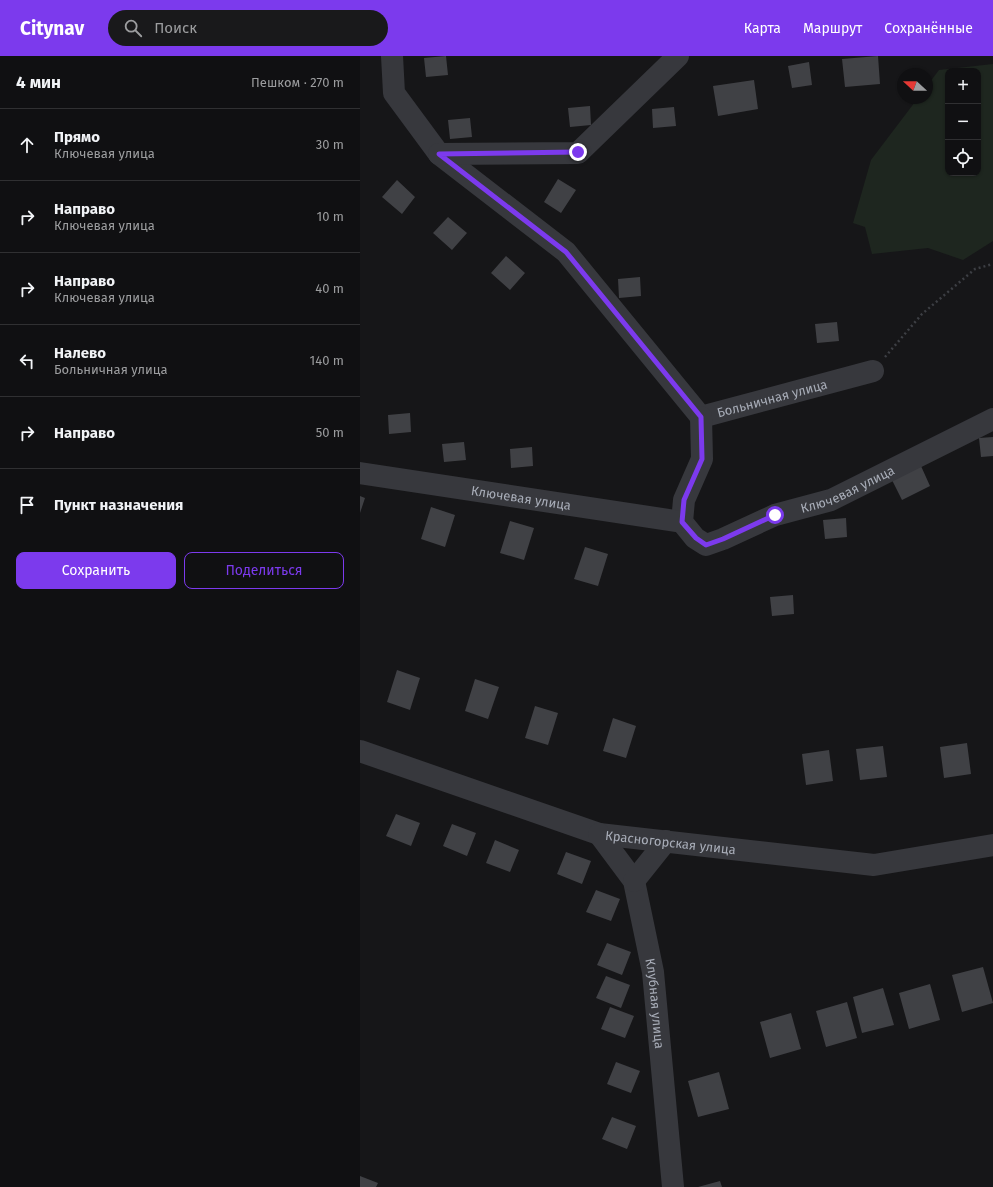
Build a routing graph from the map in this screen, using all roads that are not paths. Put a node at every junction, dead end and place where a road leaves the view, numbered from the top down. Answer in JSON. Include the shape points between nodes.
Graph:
{"nodes":[{"id":1,"x":392,"y":56,"type":"edge"},
{"id":2,"x":678,"y":56,"type":"edge"},
{"id":3,"x":439,"y":154,"type":"junction"},
{"id":4,"x":873,"y":371,"type":"road end"},
{"id":5,"x":701,"y":417,"type":"junction"},
{"id":6,"x":993,"y":419,"type":"edge"},
{"id":7,"x":360,"y":473,"type":"edge"},
{"id":8,"x":682,"y":522,"type":"junction"},
{"id":9,"x":360,"y":751,"type":"edge"},
{"id":10,"x":599,"y":834,"type":"junction"},
{"id":11,"x":666,"y":841,"type":"junction"},
{"id":12,"x":993,"y":846,"type":"edge"},
{"id":13,"x":634,"y":881,"type":"junction"},
{"id":14,"x":673,"y":1187,"type":"edge"}],
"edges":[{"from":1,"to":3,"type":"street","name":"Больничная улица","via":[[394,93]]},
{"from":2,"to":3,"type":"street","via":[[578,152]]},
{"from":3,"to":5,"type":"street","name":"Больничная улица","via":[[566,252]]},
{"from":4,"to":5,"type":"street","name":"Больничная улица"},
{"from":5,"to":8,"type":"street","via":[[702,459],[684,500]]},
{"from":6,"to":8,"type":"street","name":"Ключевая улица","via":[[831,500],[775,515],[706,545]]},
{"from":7,"to":8,"type":"street","name":"Ключевая улица"},
{"from":9,"to":10,"type":"street","name":"Красногорская улица"},
{"from":10,"to":11,"type":"street","name":"Красногорская улица"},
{"from":10,"to":13,"type":"street","name":"Клубная улица"},
{"from":11,"to":12,"type":"street","name":"Красногорская улица","via":[[874,865]]},
{"from":11,"to":13,"type":"street"},
{"from":13,"to":14,"type":"street","name":"Клубная улица","via":[[653,972]]}]}
